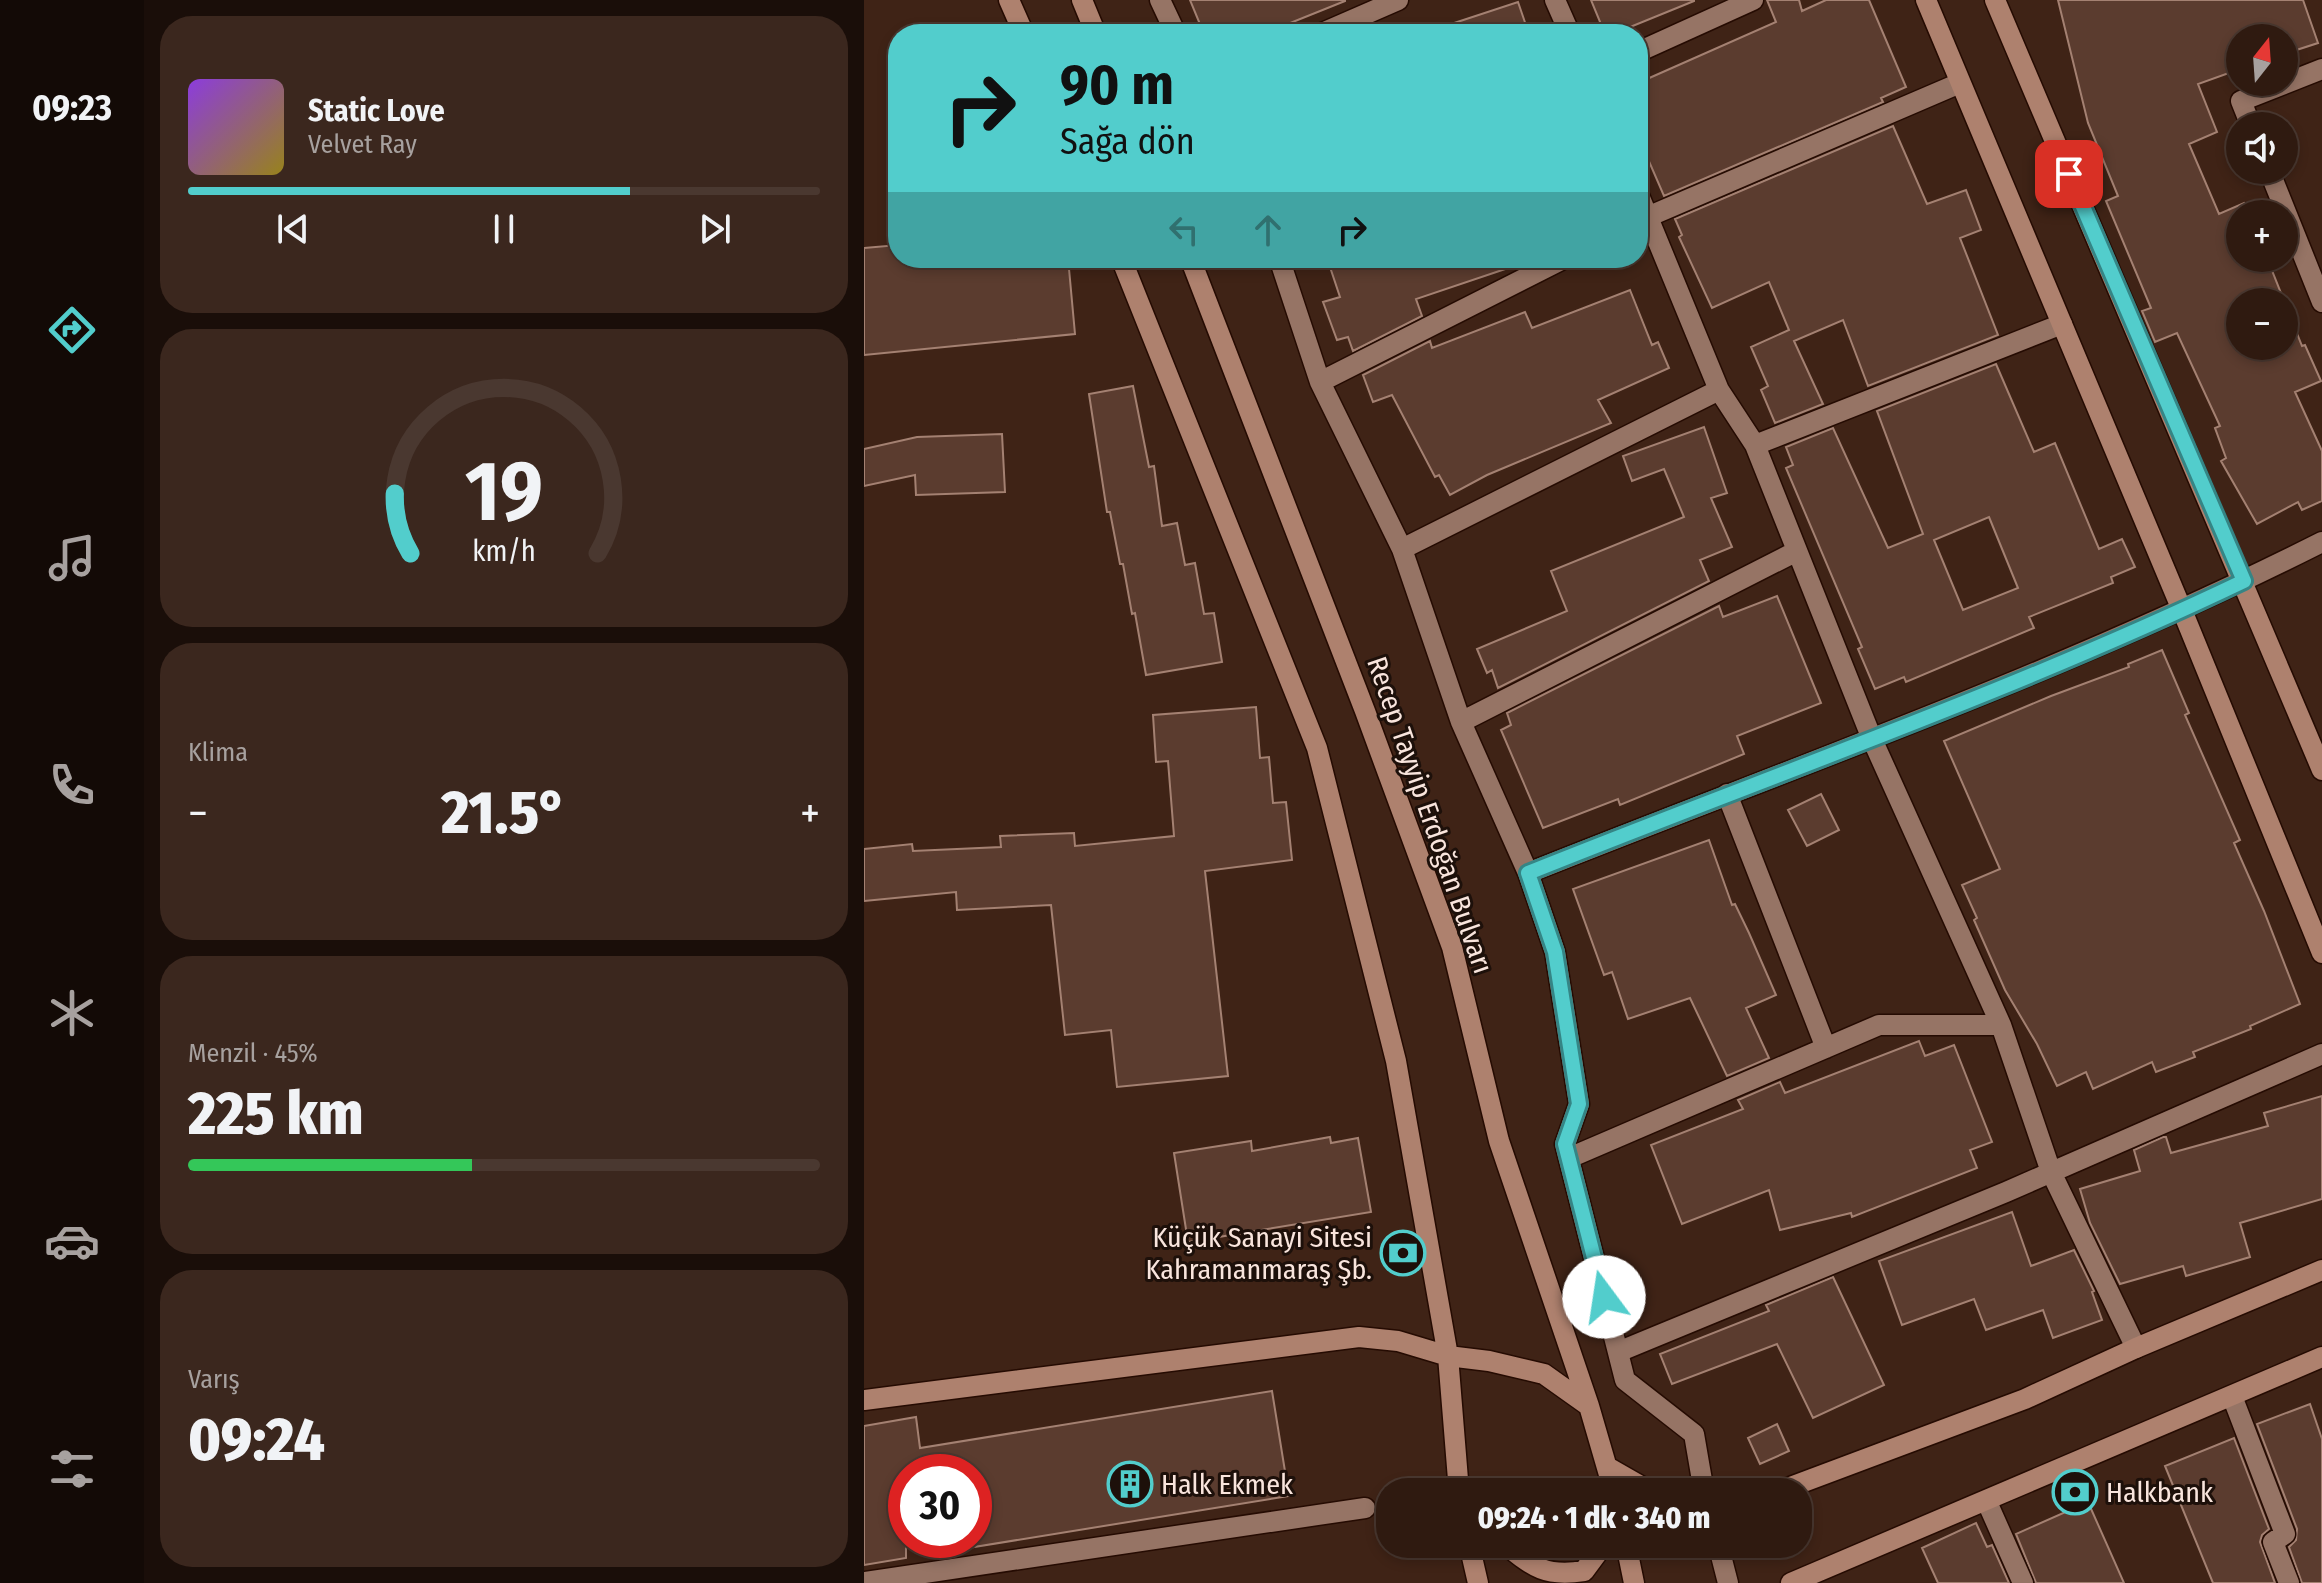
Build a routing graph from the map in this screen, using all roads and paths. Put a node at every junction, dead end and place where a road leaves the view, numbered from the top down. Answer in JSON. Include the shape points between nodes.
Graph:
{"nodes":[{"id":1,"x":1009,"y":0,"type":"edge"},
{"id":2,"x":1082,"y":0,"type":"edge"},
{"id":3,"x":1160,"y":0,"type":"edge"},
{"id":4,"x":1398,"y":0,"type":"edge"},
{"id":5,"x":1555,"y":0,"type":"edge"},
{"id":6,"x":1753,"y":0,"type":"edge"},
{"id":7,"x":1926,"y":0,"type":"edge"},
{"id":8,"x":1995,"y":0,"type":"edge"},
{"id":9,"x":1020,"y":24,"type":"edge"},
{"id":10,"x":1092,"y":24,"type":"edge"},
{"id":11,"x":1171,"y":24,"type":"edge"},
{"id":12,"x":1343,"y":24,"type":"edge"},
{"id":13,"x":1566,"y":24,"type":"edge"},
{"id":14,"x":1648,"y":47,"type":"edge"},
{"id":15,"x":2322,"y":69,"type":"edge"},
{"id":16,"x":1960,"y":83,"type":"junction"},
{"id":17,"x":2245,"y":112,"type":"edge"},
{"id":18,"x":2275,"y":184,"type":"edge"},
{"id":19,"x":1648,"y":217,"type":"edge"},
{"id":20,"x":1648,"y":230,"type":"edge"},
{"id":21,"x":1125,"y":268,"type":"edge"},
{"id":22,"x":1194,"y":268,"type":"edge"},
{"id":23,"x":1282,"y":268,"type":"edge"},
{"id":24,"x":1545,"y":268,"type":"edge"},
{"id":25,"x":2322,"y":302,"type":"edge"},
{"id":26,"x":2062,"y":324,"type":"junction"},
{"id":27,"x":1320,"y":382,"type":"junction"},
{"id":28,"x":1719,"y":390,"type":"junction"},
{"id":29,"x":1755,"y":445,"type":"junction"},
{"id":30,"x":2322,"y":542,"type":"edge"},
{"id":31,"x":1402,"y":549,"type":"junction"},
{"id":32,"x":1797,"y":551,"type":"junction"},
{"id":33,"x":2244,"y":581,"type":"junction"},
{"id":34,"x":2182,"y":610,"type":"junction"},
{"id":35,"x":1461,"y":722,"type":"junction"},
{"id":36,"x":1872,"y":739,"type":"junction"},
{"id":37,"x":2322,"y":770,"type":"edge"},
{"id":38,"x":1727,"y":794,"type":"junction"},
{"id":39,"x":1528,"y":873,"type":"junction"},
{"id":40,"x":2322,"y":953,"type":"edge"},
{"id":41,"x":2001,"y":1025,"type":"junction"},
{"id":42,"x":1826,"y":1048,"type":"junction"},
{"id":43,"x":2322,"y":1054,"type":"edge"},
{"id":44,"x":1569,"y":1158,"type":"junction"},
{"id":45,"x":2051,"y":1172,"type":"junction"},
{"id":46,"x":2322,"y":1270,"type":"edge"},
{"id":47,"x":2136,"y":1348,"type":"junction"},
{"id":48,"x":1618,"y":1352,"type":"junction"},
{"id":49,"x":1448,"y":1356,"type":"junction"},
{"id":50,"x":2322,"y":1357,"type":"edge"},
{"id":51,"x":2232,"y":1396,"type":"junction"},
{"id":52,"x":864,"y":1400,"type":"edge"},
{"id":53,"x":1589,"y":1406,"type":"junction"},
{"id":54,"x":1609,"y":1468,"type":"junction"},
{"id":55,"x":1458,"y":1478,"type":"edge"},
{"id":56,"x":1610,"y":1478,"type":"edge"},
{"id":57,"x":1626,"y":1478,"type":"edge"},
{"id":58,"x":1702,"y":1478,"type":"edge"},
{"id":59,"x":1812,"y":1479,"type":"edge"},
{"id":60,"x":1987,"y":1502,"type":"junction"},
{"id":61,"x":1365,"y":1508,"type":"dead end"},
{"id":62,"x":1472,"y":1558,"type":"edge"},
{"id":63,"x":1524,"y":1558,"type":"edge"},
{"id":64,"x":1594,"y":1558,"type":"edge"},
{"id":65,"x":1629,"y":1558,"type":"edge"},
{"id":66,"x":1722,"y":1558,"type":"edge"},
{"id":67,"x":864,"y":1582,"type":"edge"},
{"id":68,"x":1478,"y":1583,"type":"edge"},
{"id":69,"x":1634,"y":1583,"type":"edge"},
{"id":70,"x":1728,"y":1583,"type":"edge"},
{"id":71,"x":1791,"y":1583,"type":"edge"},
{"id":72,"x":2023,"y":1583,"type":"edge"},
{"id":73,"x":2289,"y":1583,"type":"edge"}],
"edges":[{"from":1,"to":9,"type":"main road"},
{"from":2,"to":10,"type":"main road"},
{"from":3,"to":11,"type":"street"},
{"from":4,"to":12,"type":"street"},
{"from":5,"to":13,"type":"street"},
{"from":6,"to":14,"type":"street"},
{"from":7,"to":16,"type":"main road"},
{"from":8,"to":33,"type":"main road"},
{"from":15,"to":17,"type":"street","via":[[2241,101]]},
{"from":16,"to":19,"type":"street"},
{"from":16,"to":26,"type":"main road"},
{"from":18,"to":25,"type":"street"},
{"from":20,"to":28,"type":"street"},
{"from":21,"to":49,"type":"main road","via":[[1317,748],[1396,1061]]},
{"from":22,"to":53,"type":"main road","name":"Recep Tayyip Erdoğan Bulvarı","via":[[1452,947],[1499,1141]]},
{"from":23,"to":27,"type":"street"},
{"from":24,"to":27,"type":"street"},
{"from":26,"to":29,"type":"street"},
{"from":26,"to":34,"type":"main road"},
{"from":27,"to":31,"type":"street"},
{"from":28,"to":29,"type":"street"},
{"from":28,"to":31,"type":"street"},
{"from":29,"to":32,"type":"street"},
{"from":30,"to":33,"type":"street"},
{"from":31,"to":35,"type":"street"},
{"from":32,"to":35,"type":"street"},
{"from":32,"to":36,"type":"street"},
{"from":33,"to":34,"type":"street"},
{"from":33,"to":37,"type":"main road"},
{"from":34,"to":36,"type":"street"},
{"from":34,"to":40,"type":"main road"},
{"from":35,"to":39,"type":"street"},
{"from":36,"to":38,"type":"street"},
{"from":36,"to":41,"type":"street"},
{"from":38,"to":39,"type":"street"},
{"from":38,"to":42,"type":"street"},
{"from":39,"to":44,"type":"street","via":[[1555,952],[1579,1104],[1565,1144]]},
{"from":41,"to":42,"type":"street","via":[[1879,1025]]},
{"from":41,"to":45,"type":"street"},
{"from":42,"to":44,"type":"street"},
{"from":43,"to":45,"type":"street"},
{"from":44,"to":48,"type":"street"},
{"from":45,"to":47,"type":"street"},
{"from":45,"to":48,"type":"street"},
{"from":46,"to":47,"type":"main road"},
{"from":47,"to":59,"type":"main road","via":[[2025,1399]]},
{"from":48,"to":58,"type":"street","via":[[1625,1380],[1694,1434]]},
{"from":49,"to":52,"type":"main road","via":[[1398,1341],[1359,1337]]},
{"from":49,"to":53,"type":"main road","via":[[1544,1374]]},
{"from":49,"to":55,"type":"main road"},
{"from":50,"to":51,"type":"main road"},
{"from":51,"to":60,"type":"main road"},
{"from":51,"to":73,"type":"street","via":[[2285,1534],[2273,1542]]},
{"from":53,"to":54,"type":"main road","name":"Recep Tayyip Erdoğan Bulvarı"},
{"from":54,"to":56,"type":"main road","name":"Recep Tayyip Erdoğan Bulvarı"},
{"from":54,"to":57,"type":"main road"},
{"from":60,"to":71,"type":"main road"},
{"from":60,"to":72,"type":"street"},
{"from":61,"to":67,"type":"street"},
{"from":62,"to":68,"type":"main road"},
{"from":63,"to":64,"type":"main road","via":[[1540,1570],[1564,1574],[1584,1571]]},
{"from":65,"to":69,"type":"main road"},
{"from":66,"to":70,"type":"street"}]}
